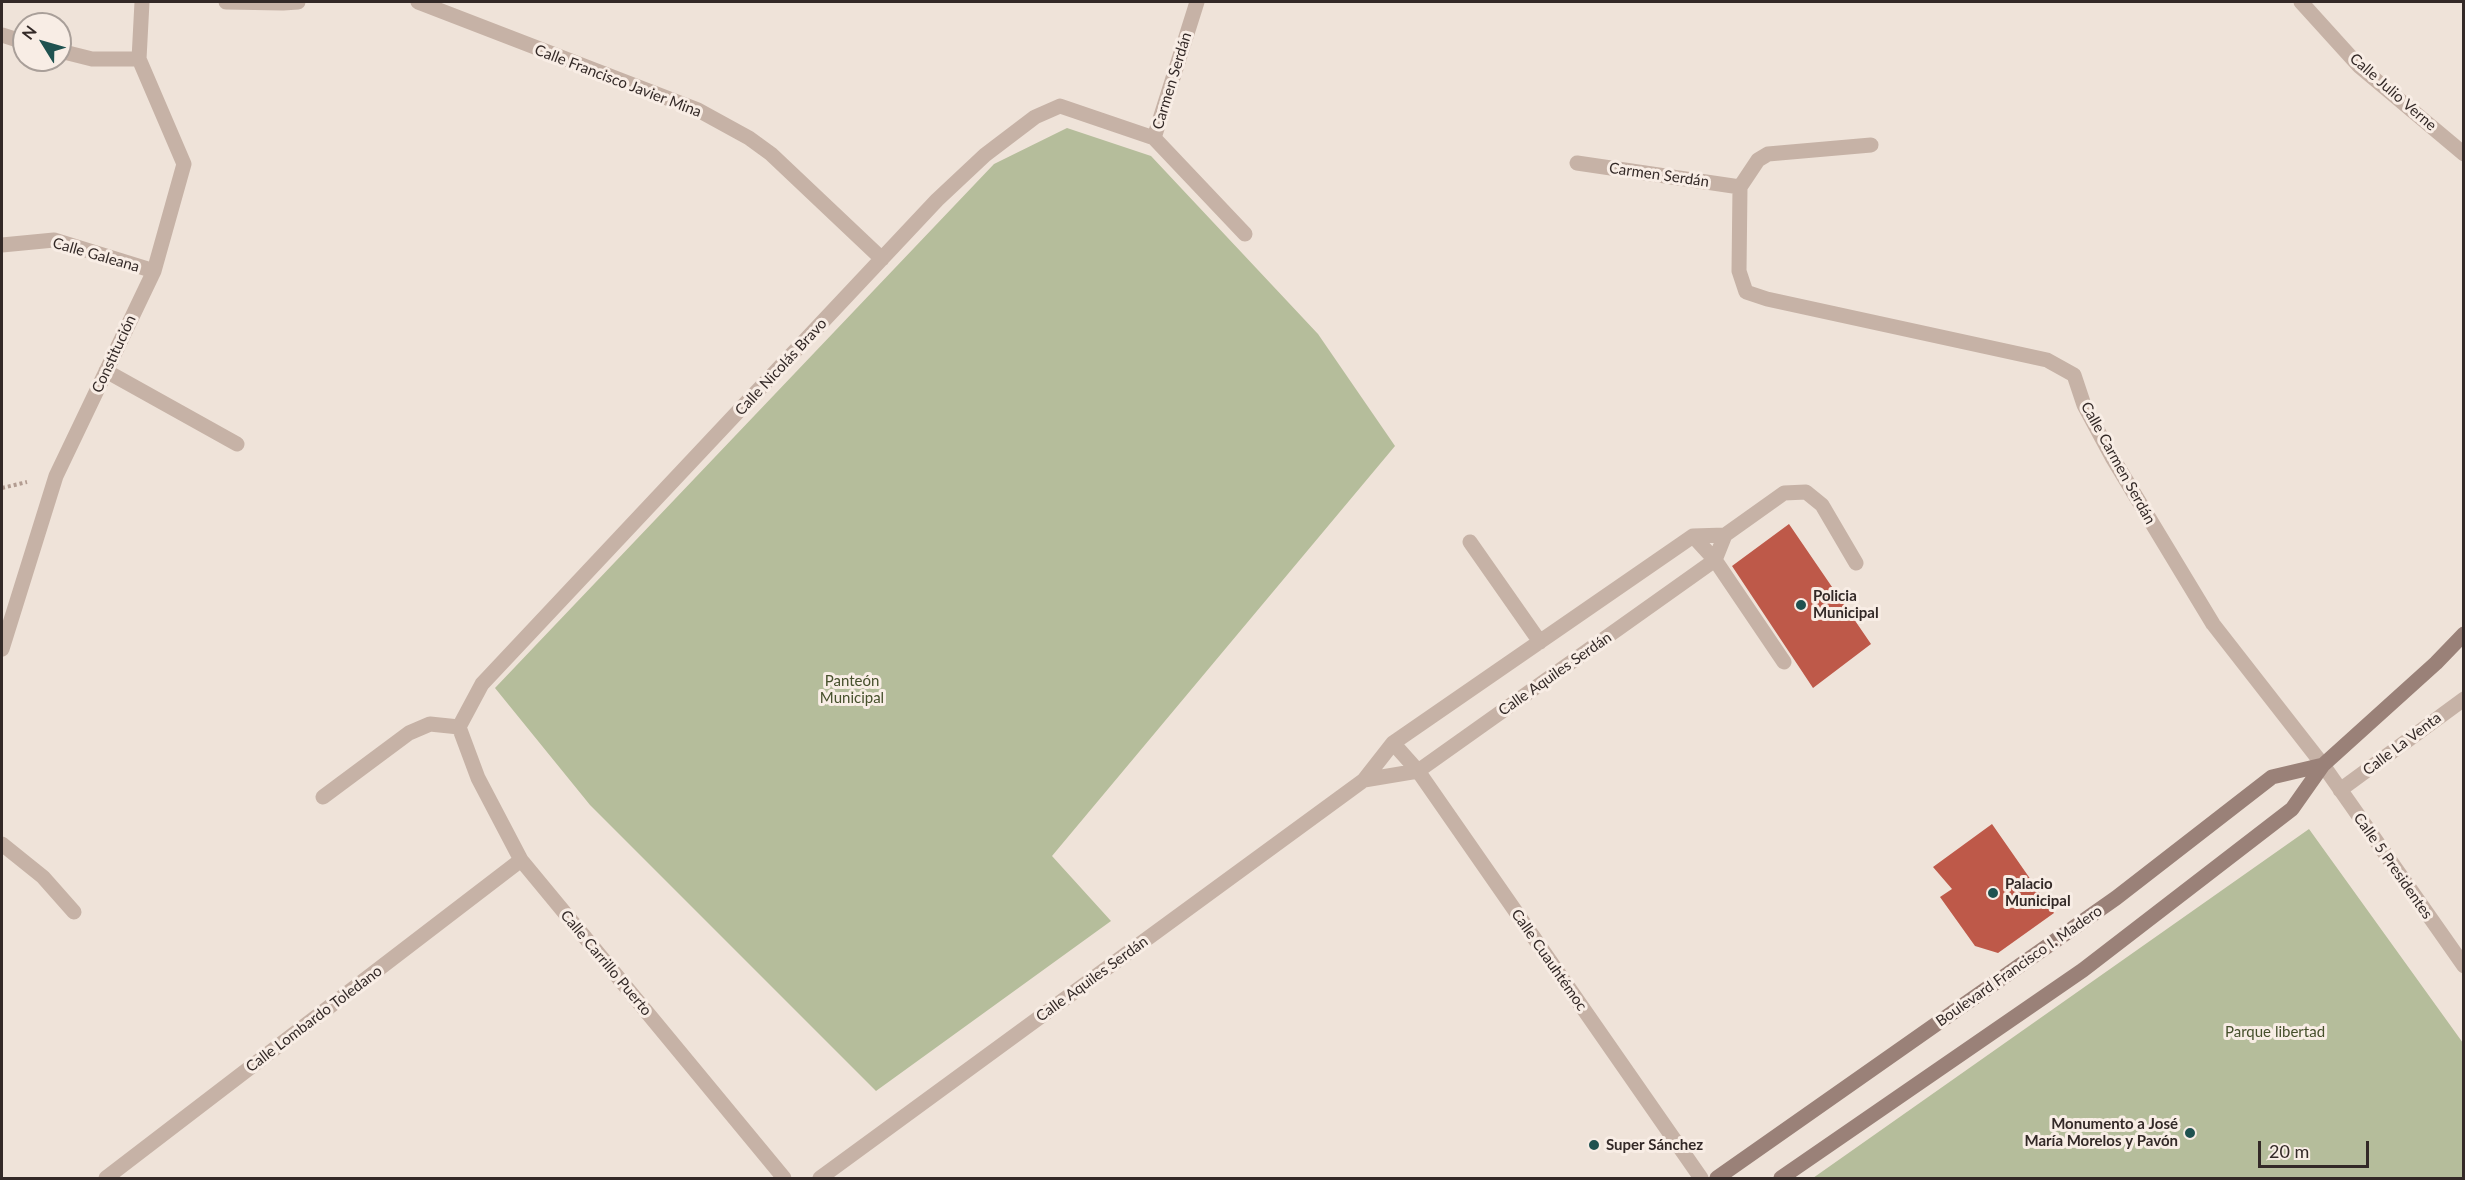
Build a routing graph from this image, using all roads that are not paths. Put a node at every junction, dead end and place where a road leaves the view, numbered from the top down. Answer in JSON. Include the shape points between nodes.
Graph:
{"nodes":[{"id":1,"x":142,"y":2,"type":"edge"},
{"id":2,"x":226,"y":2,"type":"edge"},
{"id":3,"x":297,"y":2,"type":"edge"},
{"id":4,"x":418,"y":2,"type":"edge"},
{"id":5,"x":1197,"y":2,"type":"edge"},
{"id":6,"x":2301,"y":2,"type":"edge"},
{"id":7,"x":72,"y":54,"type":"edge"},
{"id":8,"x":139,"y":59,"type":"junction"},
{"id":9,"x":1154,"y":138,"type":"junction"},
{"id":10,"x":1871,"y":145,"type":"dead end"},
{"id":11,"x":2463,"y":154,"type":"edge"},
{"id":12,"x":1577,"y":163,"type":"dead end"},
{"id":13,"x":1740,"y":187,"type":"junction"},
{"id":14,"x":1245,"y":234,"type":"dead end"},
{"id":15,"x":2,"y":245,"type":"edge"},
{"id":16,"x":882,"y":259,"type":"junction"},
{"id":17,"x":154,"y":271,"type":"junction"},
{"id":18,"x":106,"y":371,"type":"junction"},
{"id":19,"x":237,"y":444,"type":"dead end"},
{"id":20,"x":1725,"y":535,"type":"junction"},
{"id":21,"x":1693,"y":536,"type":"junction"},
{"id":22,"x":1470,"y":542,"type":"dead end"},
{"id":23,"x":1715,"y":560,"type":"junction"},
{"id":24,"x":1856,"y":563,"type":"dead end"},
{"id":25,"x":2463,"y":634,"type":"edge"},
{"id":26,"x":1540,"y":642,"type":"junction"},
{"id":27,"x":2,"y":649,"type":"edge"},
{"id":28,"x":1784,"y":662,"type":"dead end"},
{"id":29,"x":2463,"y":699,"type":"edge"},
{"id":30,"x":459,"y":727,"type":"junction"},
{"id":31,"x":1393,"y":743,"type":"junction"},
{"id":32,"x":2323,"y":765,"type":"junction"},
{"id":33,"x":1418,"y":771,"type":"junction"},
{"id":34,"x":1364,"y":780,"type":"junction"},
{"id":35,"x":2340,"y":790,"type":"junction"},
{"id":36,"x":322,"y":797,"type":"dead end"},
{"id":37,"x":2,"y":844,"type":"edge"},
{"id":38,"x":521,"y":860,"type":"junction"},
{"id":39,"x":74,"y":912,"type":"dead end"},
{"id":40,"x":2463,"y":966,"type":"edge"},
{"id":41,"x":106,"y":1179,"type":"edge"},
{"id":42,"x":784,"y":1179,"type":"edge"},
{"id":43,"x":820,"y":1179,"type":"edge"},
{"id":44,"x":1701,"y":1179,"type":"edge"},
{"id":45,"x":1718,"y":1179,"type":"edge"},
{"id":46,"x":1781,"y":1179,"type":"edge"}],
"edges":[{"from":1,"to":8,"type":"street"},
{"from":2,"to":3,"type":"street"},
{"from":4,"to":16,"type":"street","name":"Calle Francisco Javier Mina","via":[[698,110],[771,154]]},
{"from":5,"to":9,"type":"street","name":"Carmen Serdán"},
{"from":6,"to":11,"type":"street","name":"Calle Julio Verne","via":[[2359,66]]},
{"from":7,"to":8,"type":"street"},
{"from":8,"to":17,"type":"street","name":"Constitución","via":[[184,164]]},
{"from":9,"to":14,"type":"street","name":"Carmen Serdán"},
{"from":9,"to":16,"type":"street","name":"Calle Nicolás Bravo","via":[[1060,106],[1052,109],[1035,117],[985,155]]},
{"from":10,"to":13,"type":"street","via":[[1768,154],[1758,160]]},
{"from":12,"to":13,"type":"street","name":"Carmen Serdán"},
{"from":13,"to":32,"type":"street","name":"Calle Carmen Serdán","via":[[1739,271],[1746,292],[2047,360],[2074,375],[2084,405],[2112,456],[2213,624]]},
{"from":15,"to":17,"type":"street","name":"Calle Galeana","via":[[54,240]]},
{"from":16,"to":30,"type":"street","name":"Calle Nicolás Bravo","via":[[482,684]]},
{"from":17,"to":18,"type":"street","name":"Constitución"},
{"from":18,"to":19,"type":"street"},
{"from":18,"to":27,"type":"street","name":"Constitución","via":[[56,476]]},
{"from":20,"to":21,"type":"street"},
{"from":20,"to":23,"type":"street"},
{"from":20,"to":24,"type":"street","via":[[1784,493],[1806,492],[1822,505]]},
{"from":21,"to":23,"type":"street"},
{"from":21,"to":26,"type":"street","name":"Calle Aquiles Serdán"},
{"from":22,"to":26,"type":"street"},
{"from":23,"to":28,"type":"street"},
{"from":23,"to":33,"type":"street","name":"Calle Aquiles Serdán"},
{"from":25,"to":32,"type":"street","name":"Boulevard Francisco I. Madero"},
{"from":26,"to":31,"type":"street","name":"Calle Aquiles Serdán"},
{"from":29,"to":35,"type":"street","name":"Calle La Venta"},
{"from":30,"to":36,"type":"street","via":[[430,724],[409,733]]},
{"from":30,"to":38,"type":"street","name":"Calle Carrillo Puerto","via":[[478,778]]},
{"from":31,"to":33,"type":"street","name":"Calle Cuauhtémoc"},
{"from":31,"to":34,"type":"street","name":"Calle Aquiles Serdán"},
{"from":32,"to":35,"type":"street","name":"Calle 5 Presidentes"},
{"from":32,"to":45,"type":"street","name":"Boulevard Francisco I. Madero","via":[[2272,777],[2116,898]]},
{"from":32,"to":46,"type":"street","name":"Boulevard Francisco I. Madero","via":[[2292,809],[2083,970]]},
{"from":33,"to":34,"type":"street","name":"Calle Aquiles Serdán"},
{"from":33,"to":44,"type":"street","name":"Calle Cuauhtémoc"},
{"from":34,"to":43,"type":"street","name":"Calle Aquiles Serdán"},
{"from":35,"to":40,"type":"street","name":"Calle 5 Presidentes"},
{"from":37,"to":39,"type":"street","via":[[43,878]]},
{"from":38,"to":41,"type":"street","name":"Calle Lombardo Toledano"},
{"from":38,"to":42,"type":"street","name":"Calle Carrillo Puerto"}]}
